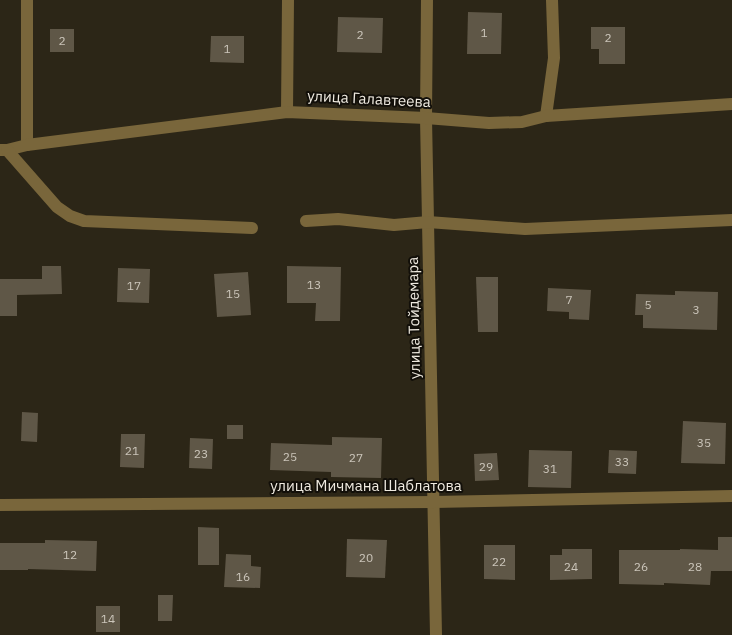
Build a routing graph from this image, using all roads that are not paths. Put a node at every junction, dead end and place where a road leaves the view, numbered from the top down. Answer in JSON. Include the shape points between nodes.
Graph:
{"nodes":[{"id":1,"x":27,"y":0,"type":"edge"},
{"id":2,"x":288,"y":0,"type":"edge"},
{"id":3,"x":427,"y":0,"type":"edge"},
{"id":4,"x":552,"y":0,"type":"edge"},
{"id":5,"x":732,"y":104,"type":"edge"},
{"id":6,"x":287,"y":112,"type":"junction"},
{"id":7,"x":546,"y":116,"type":"junction"},
{"id":8,"x":426,"y":118,"type":"junction"},
{"id":9,"x":27,"y":145,"type":"junction"},
{"id":10,"x":3,"y":150,"type":"edge"},
{"id":11,"x":732,"y":220,"type":"edge"},
{"id":12,"x":306,"y":221,"type":"dead end"},
{"id":13,"x":428,"y":222,"type":"junction"},
{"id":14,"x":252,"y":228,"type":"dead end"},
{"id":15,"x":732,"y":496,"type":"edge"},
{"id":16,"x":434,"y":502,"type":"junction"},
{"id":17,"x":0,"y":505,"type":"edge"},
{"id":18,"x":436,"y":635,"type":"edge"}],
"edges":[{"from":1,"to":9,"type":"street"},
{"from":2,"to":6,"type":"street"},
{"from":3,"to":8,"type":"street","name":"улица Тойдемара"},
{"from":4,"to":7,"type":"street","via":[[554,58]]},
{"from":5,"to":7,"type":"street","name":"улица Галавтеева"},
{"from":6,"to":8,"type":"street","name":"улица Галавтеева"},
{"from":6,"to":9,"type":"street","name":"улица Галавтеева"},
{"from":7,"to":8,"type":"street","name":"улица Галавтеева","via":[[522,122],[489,123]]},
{"from":8,"to":13,"type":"street","name":"улица Тойдемара"},
{"from":9,"to":10,"type":"street","name":"улица Галавтеева"},
{"from":10,"to":14,"type":"street","name":"улица Галавтеева","via":[[57,207],[84,221]]},
{"from":11,"to":13,"type":"street","via":[[525,229]]},
{"from":12,"to":13,"type":"street","via":[[338,219],[394,225]]},
{"from":13,"to":16,"type":"street","name":"улица Тойдемара"},
{"from":15,"to":16,"type":"street","name":"улица Мичмана Шаблатова"},
{"from":16,"to":17,"type":"street","name":"улица Мичмана Шаблатова"},
{"from":16,"to":18,"type":"street","name":"улица Тойдемара"}]}
